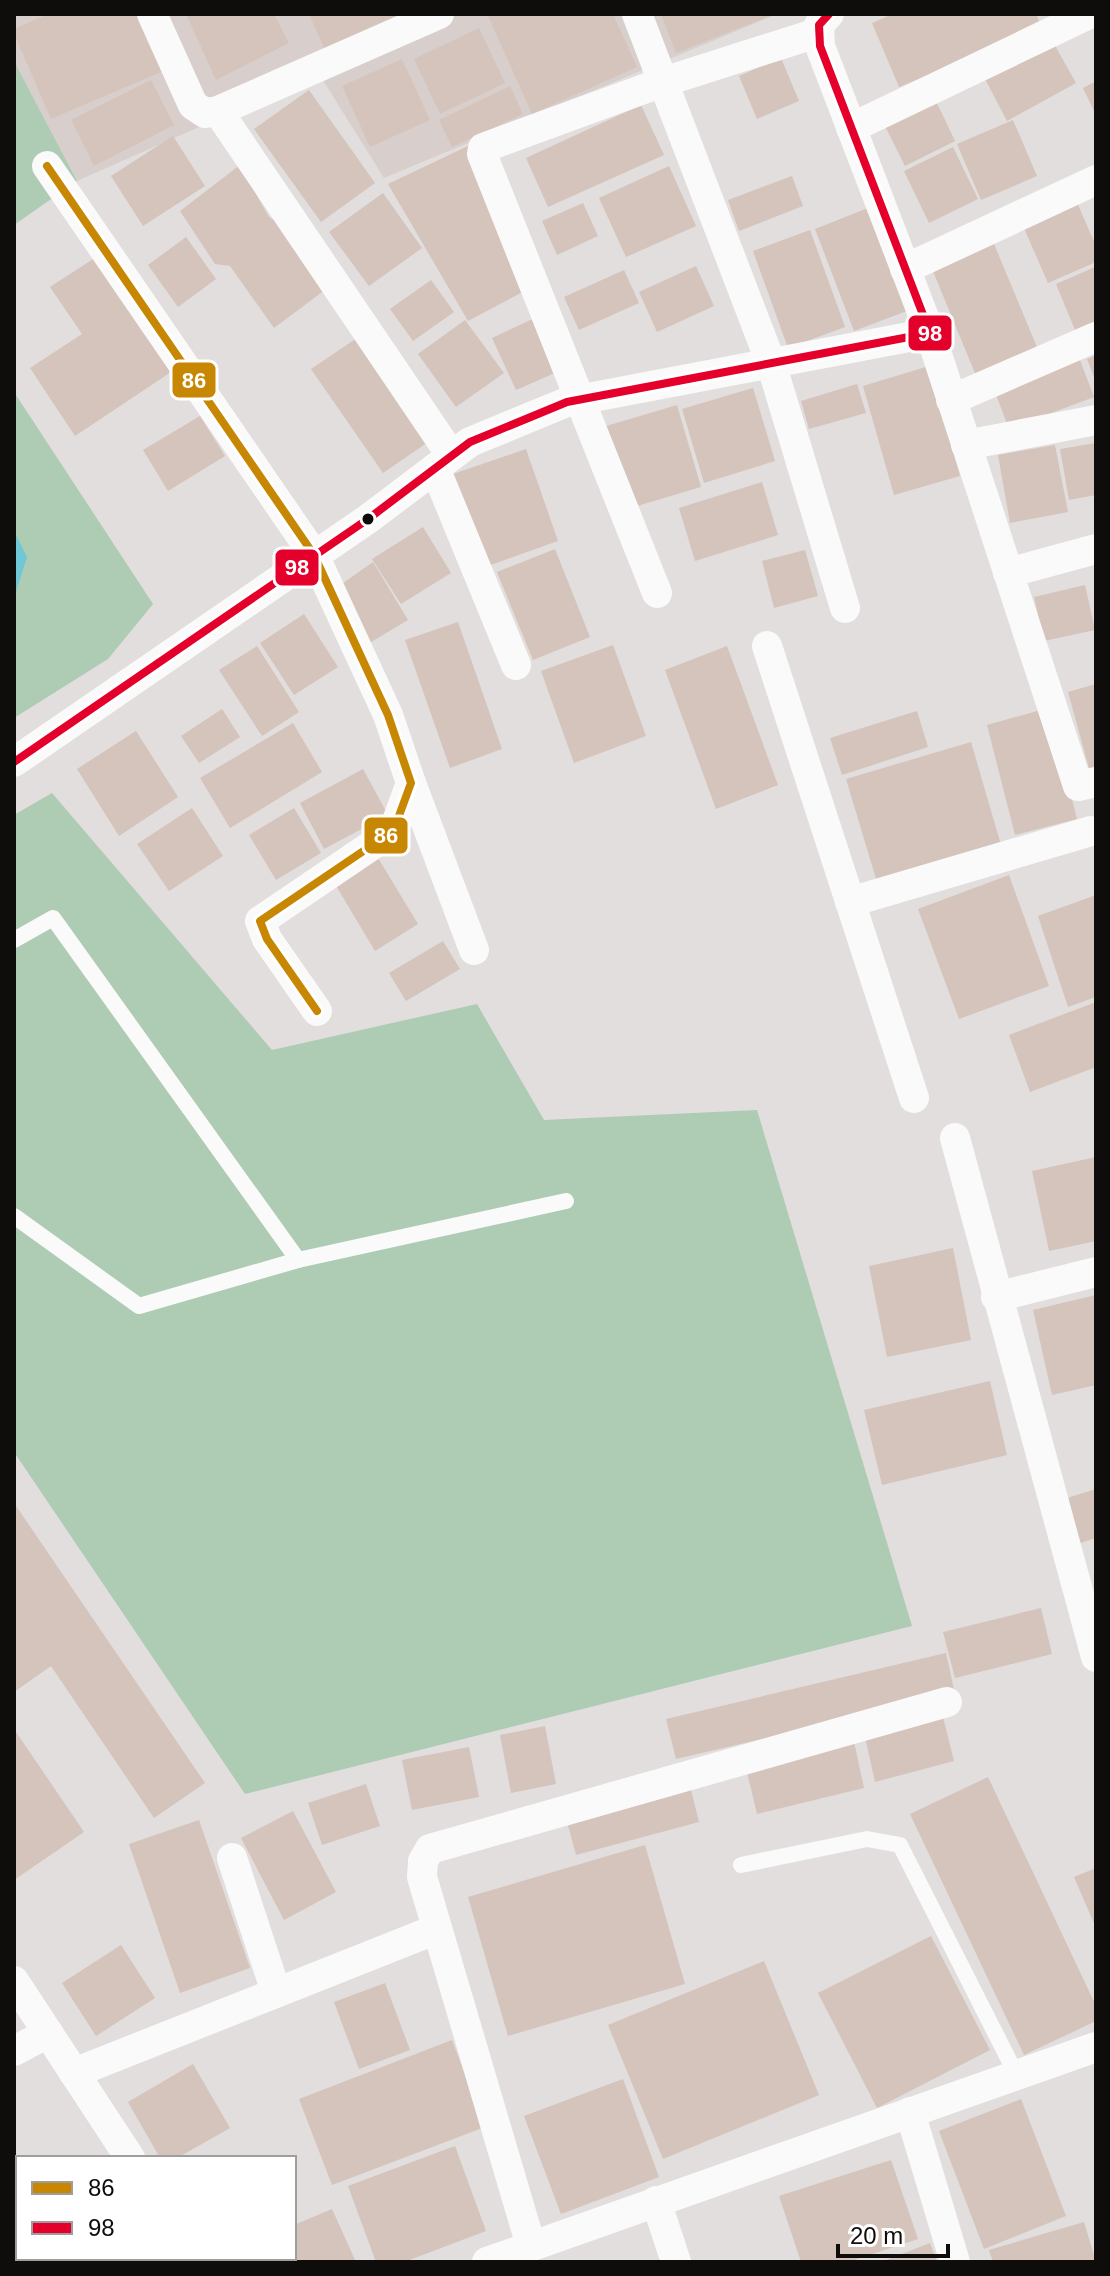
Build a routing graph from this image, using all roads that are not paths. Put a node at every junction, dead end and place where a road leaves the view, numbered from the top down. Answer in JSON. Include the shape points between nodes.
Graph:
{"nodes":[{"id":1,"x":152,"y":14,"type":"edge"},
{"id":2,"x":439,"y":14,"type":"edge"},
{"id":3,"x":637,"y":14,"type":"edge"},
{"id":4,"x":1089,"y":14,"type":"edge"},
{"id":5,"x":823,"y":24,"type":"edge"},
{"id":6,"x":663,"y":82,"type":"junction"},
{"id":7,"x":218,"y":111,"type":"junction"},
{"id":8,"x":851,"y":128,"type":"junction"},
{"id":9,"x":47,"y":166,"type":"dead end"},
{"id":10,"x":1096,"y":180,"type":"edge"},
{"id":11,"x":905,"y":269,"type":"junction"},
{"id":12,"x":930,"y":333,"type":"junction"},
{"id":13,"x":1096,"y":337,"type":"edge"},
{"id":14,"x":771,"y":363,"type":"junction"},
{"id":15,"x":580,"y":399,"type":"junction"},
{"id":16,"x":951,"y":400,"type":"junction"},
{"id":17,"x":1096,"y":420,"type":"edge"},
{"id":18,"x":966,"y":445,"type":"junction"},
{"id":19,"x":443,"y":461,"type":"junction"},
{"id":20,"x":1096,"y":549,"type":"edge"},
{"id":21,"x":314,"y":555,"type":"junction"},
{"id":22,"x":1008,"y":573,"type":"junction"},
{"id":23,"x":657,"y":593,"type":"dead end"},
{"id":24,"x":845,"y":608,"type":"dead end"},
{"id":25,"x":767,"y":646,"type":"dead end"},
{"id":26,"x":516,"y":665,"type":"dead end"},
{"id":27,"x":14,"y":762,"type":"edge"},
{"id":28,"x":411,"y":783,"type":"junction"},
{"id":29,"x":1087,"y":784,"type":"edge"},
{"id":30,"x":1094,"y":839,"type":"edge"},
{"id":31,"x":850,"y":902,"type":"junction"},
{"id":32,"x":14,"y":940,"type":"edge"},
{"id":33,"x":474,"y":950,"type":"dead end"},
{"id":34,"x":317,"y":1011,"type":"dead end"},
{"id":35,"x":914,"y":1098,"type":"dead end"},
{"id":36,"x":955,"y":1138,"type":"dead end"},
{"id":37,"x":566,"y":1201,"type":"dead end"},
{"id":38,"x":14,"y":1216,"type":"edge"},
{"id":39,"x":298,"y":1260,"type":"junction"},
{"id":40,"x":1096,"y":1272,"type":"edge"},
{"id":41,"x":996,"y":1297,"type":"junction"},
{"id":42,"x":1096,"y":1657,"type":"edge"},
{"id":43,"x":947,"y":1702,"type":"dead end"},
{"id":44,"x":232,"y":1858,"type":"dead end"},
{"id":45,"x":741,"y":1865,"type":"dead end"},
{"id":46,"x":437,"y":1929,"type":"junction"},
{"id":47,"x":14,"y":1981,"type":"edge"},
{"id":48,"x":276,"y":1992,"type":"junction"},
{"id":49,"x":48,"y":2033,"type":"junction"},
{"id":50,"x":1096,"y":2047,"type":"edge"},
{"id":51,"x":14,"y":2051,"type":"edge"},
{"id":52,"x":74,"y":2073,"type":"junction"},
{"id":53,"x":1016,"y":2074,"type":"junction"},
{"id":54,"x":910,"y":2112,"type":"junction"},
{"id":55,"x":129,"y":2156,"type":"edge"},
{"id":56,"x":656,"y":2201,"type":"junction"},
{"id":57,"x":531,"y":2246,"type":"junction"},
{"id":58,"x":487,"y":2262,"type":"edge"},
{"id":59,"x":676,"y":2262,"type":"edge"},
{"id":60,"x":955,"y":2262,"type":"edge"}],
"edges":[{"from":1,"to":7,"type":"street","via":[[193,105],[205,113]]},
{"from":2,"to":7,"type":"street"},
{"from":3,"to":6,"type":"street"},
{"from":4,"to":8,"type":"street"},
{"from":5,"to":6,"type":"street"},
{"from":5,"to":8,"type":"street"},
{"from":6,"to":14,"type":"street"},
{"from":6,"to":15,"type":"street","via":[[483,148]]},
{"from":7,"to":19,"type":"street"},
{"from":8,"to":11,"type":"street"},
{"from":9,"to":21,"type":"street"},
{"from":10,"to":11,"type":"street"},
{"from":11,"to":12,"type":"street"},
{"from":12,"to":14,"type":"street"},
{"from":12,"to":16,"type":"street"},
{"from":13,"to":16,"type":"street"},
{"from":14,"to":15,"type":"street"},
{"from":14,"to":24,"type":"street"},
{"from":15,"to":19,"type":"street","via":[[470,442]]},
{"from":15,"to":23,"type":"street"},
{"from":16,"to":18,"type":"street"},
{"from":17,"to":18,"type":"street"},
{"from":18,"to":22,"type":"street"},
{"from":19,"to":21,"type":"street"},
{"from":19,"to":26,"type":"street"},
{"from":20,"to":22,"type":"street"},
{"from":21,"to":27,"type":"street"},
{"from":21,"to":28,"type":"street","via":[[388,715]]},
{"from":22,"to":29,"type":"street"},
{"from":25,"to":31,"type":"street"},
{"from":28,"to":33,"type":"street"},
{"from":28,"to":34,"type":"street","via":[[387,835],[260,921]]},
{"from":29,"to":30,"type":"street"},
{"from":30,"to":31,"type":"street"},
{"from":31,"to":35,"type":"street"},
{"from":32,"to":39,"type":"lane","via":[[53,918]]},
{"from":36,"to":41,"type":"street"},
{"from":37,"to":39,"type":"lane"},
{"from":38,"to":39,"type":"lane","via":[[139,1306]]},
{"from":40,"to":41,"type":"street"},
{"from":41,"to":42,"type":"street"},
{"from":43,"to":46,"type":"street","via":[[430,1849],[422,1877]]},
{"from":44,"to":48,"type":"street"},
{"from":45,"to":53,"type":"lane","via":[[867,1839],[900,1845]]},
{"from":46,"to":48,"type":"street"},
{"from":46,"to":57,"type":"street"},
{"from":47,"to":49,"type":"street"},
{"from":48,"to":52,"type":"street"},
{"from":49,"to":51,"type":"street"},
{"from":49,"to":52,"type":"street"},
{"from":50,"to":53,"type":"street"},
{"from":52,"to":55,"type":"street"},
{"from":53,"to":54,"type":"street"},
{"from":54,"to":56,"type":"street"},
{"from":54,"to":60,"type":"street"},
{"from":56,"to":57,"type":"street"},
{"from":56,"to":59,"type":"street"},
{"from":57,"to":58,"type":"street"}]}
